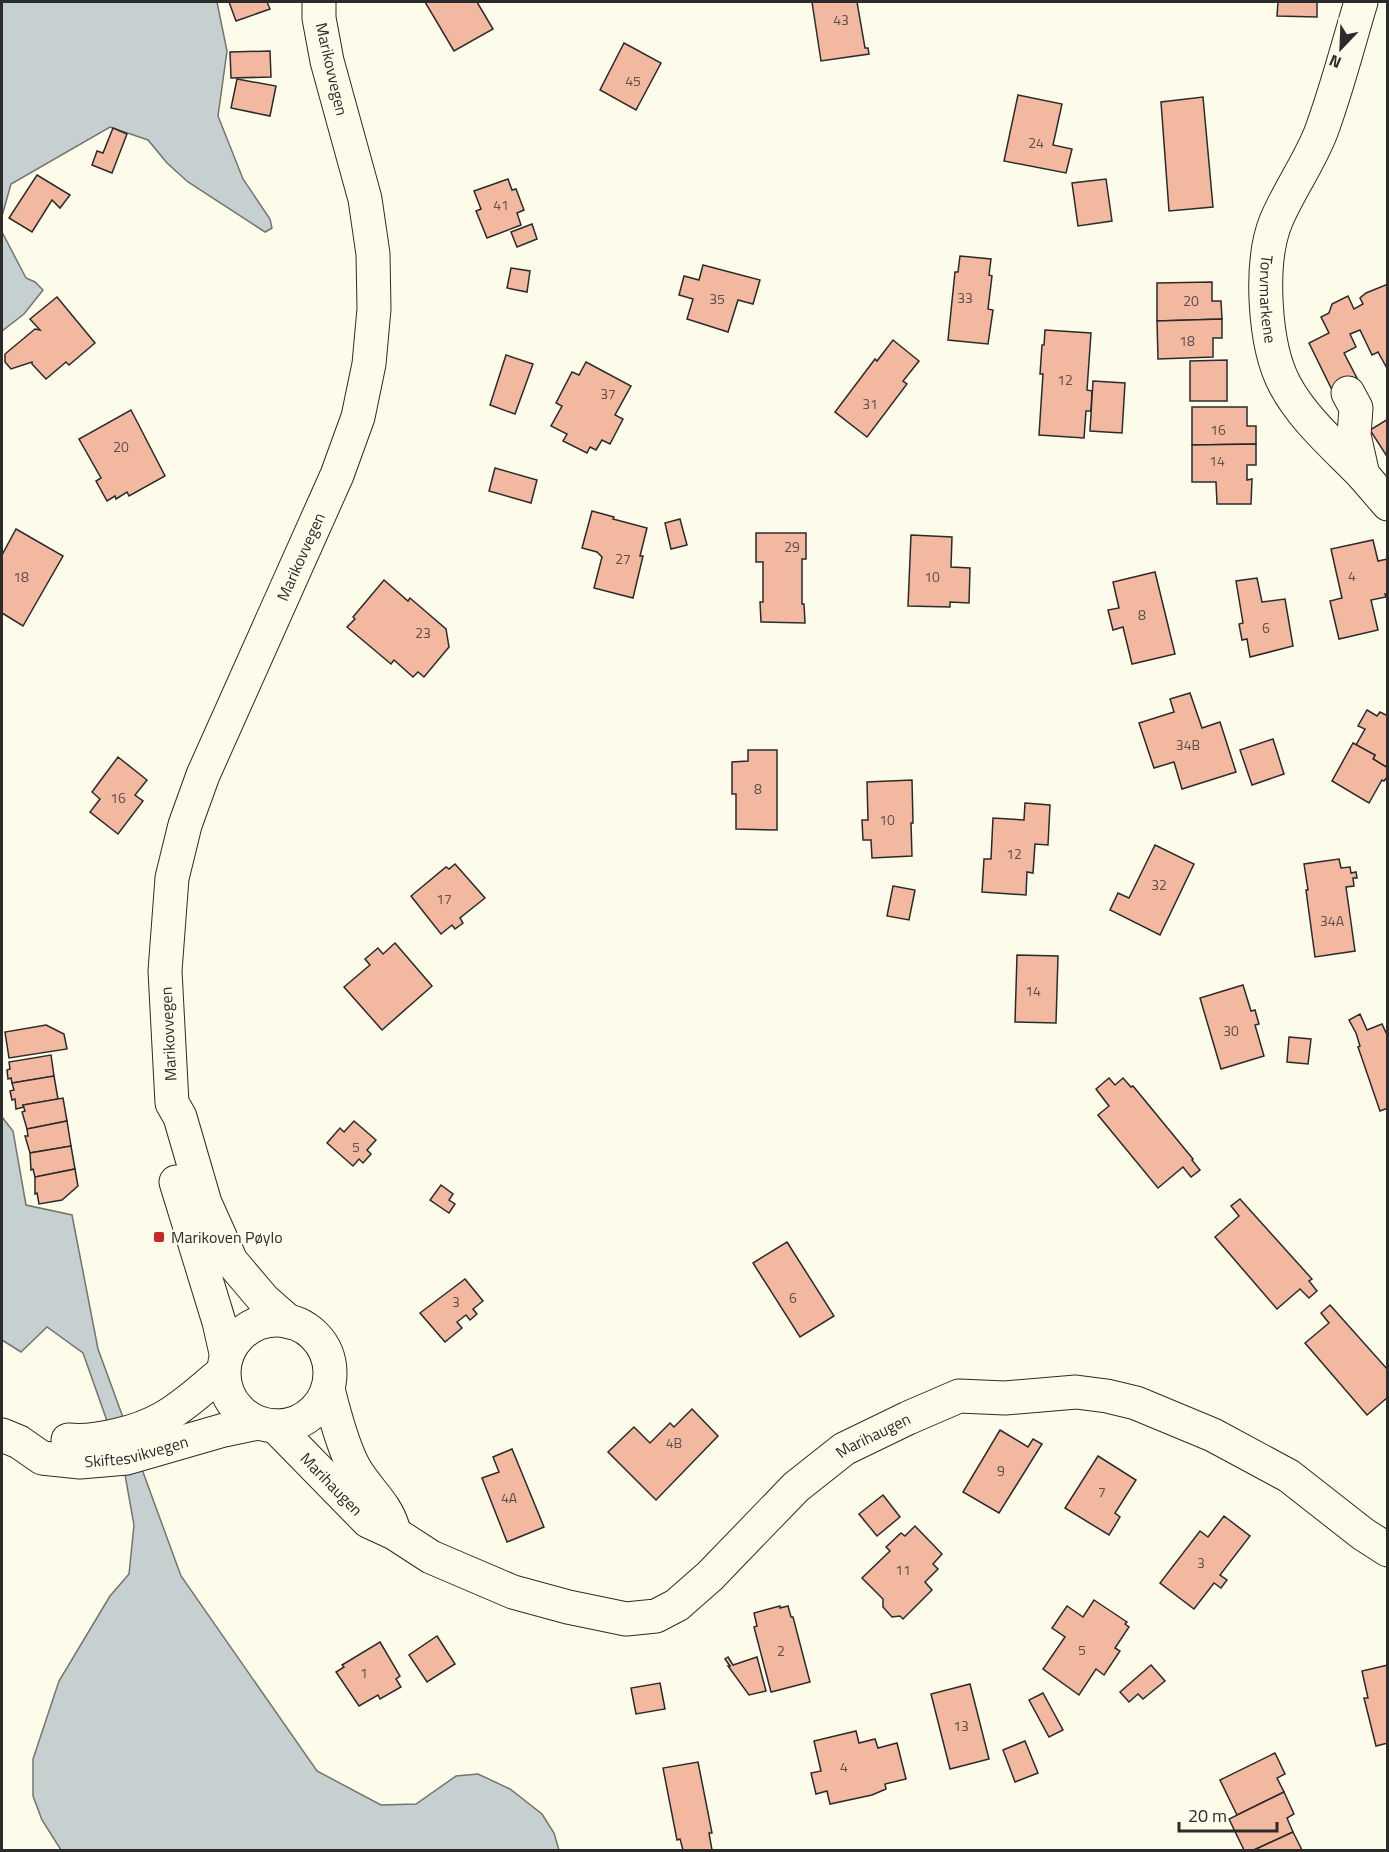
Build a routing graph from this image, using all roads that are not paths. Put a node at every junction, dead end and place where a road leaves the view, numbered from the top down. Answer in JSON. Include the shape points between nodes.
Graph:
{"nodes":[{"id":1,"x":319,"y":2,"type":"edge"},
{"id":2,"x":1361,"y":2,"type":"edge"},
{"id":3,"x":1348,"y":393,"type":"dead end"},
{"id":4,"x":1362,"y":474,"type":"junction"},
{"id":5,"x":1388,"y":504,"type":"edge"},
{"id":6,"x":172,"y":1103,"type":"junction"},
{"id":7,"x":290,"y":1322,"type":"junction"},
{"id":8,"x":216,"y":1372,"type":"junction"},
{"id":9,"x":328,"y":1389,"type":"junction"},
{"id":10,"x":267,"y":1424,"type":"junction"},
{"id":11,"x":10,"y":1438,"type":"edge"},
{"id":12,"x":70,"y":1451,"type":"junction"},
{"id":13,"x":394,"y":1533,"type":"junction"},
{"id":14,"x":1388,"y":1550,"type":"edge"}],
"edges":[{"from":1,"to":6,"type":"main road","name":"Marikovvegen","via":[[327,61],[365,199],[374,309],[369,364],[358,417],[337,475],[203,775],[185,825],[172,878],[165,971]]},
{"from":2,"to":4,"type":"main road","name":"Torvmarkene","via":[[1321,133],[1275,222],[1265,267],[1275,360],[1284,383],[1300,409]]},
{"from":3,"to":4,"type":"main road","name":"Torvmarkene","via":[[1356,408],[1354,435]]},
{"from":4,"to":5,"type":"main road","name":"Torvmarkene"},
{"from":6,"to":7,"type":"main road","name":"Marikovvegen","via":[[180,1117],[205,1203],[231,1261],[264,1300]]},
{"from":6,"to":8,"type":"main road","name":"Marikovvegen","via":[[163,1121],[175,1178],[219,1322]]},
{"from":7,"to":8,"type":"main road","via":[[262,1321],[248,1327]]},
{"from":7,"to":9,"type":"main road","via":[[300,1324],[315,1336],[326,1352],[330,1370]]},
{"from":8,"to":10,"type":"main road","via":[[231,1401],[250,1419]]},
{"from":8,"to":12,"type":"main road","name":"Skiftesvikvegen","via":[[162,1419],[119,1435],[85,1442]]},
{"from":9,"to":10,"type":"main road","via":[[319,1406],[305,1418],[287,1425]]},
{"from":9,"to":13,"type":"main road","name":"Marihaugen","via":[[355,1469],[389,1514]]},
{"from":10,"to":12,"type":"main road","name":"Skiftesvikvegen","via":[[224,1430],[127,1458],[80,1462]]},
{"from":10,"to":13,"type":"main road","name":"Marihaugen","via":[[368,1521]]},
{"from":11,"to":12,"type":"main road","name":"Skiftesvikvegen","via":[[34,1435]]},
{"from":13,"to":14,"type":"main road","name":"Marihaugen","via":[[431,1557],[513,1592],[626,1619],[656,1616],[678,1605],[796,1487],[860,1440],[959,1396],[1005,1398],[1076,1392],[1136,1403],[1241,1448],[1289,1476]]}]}
